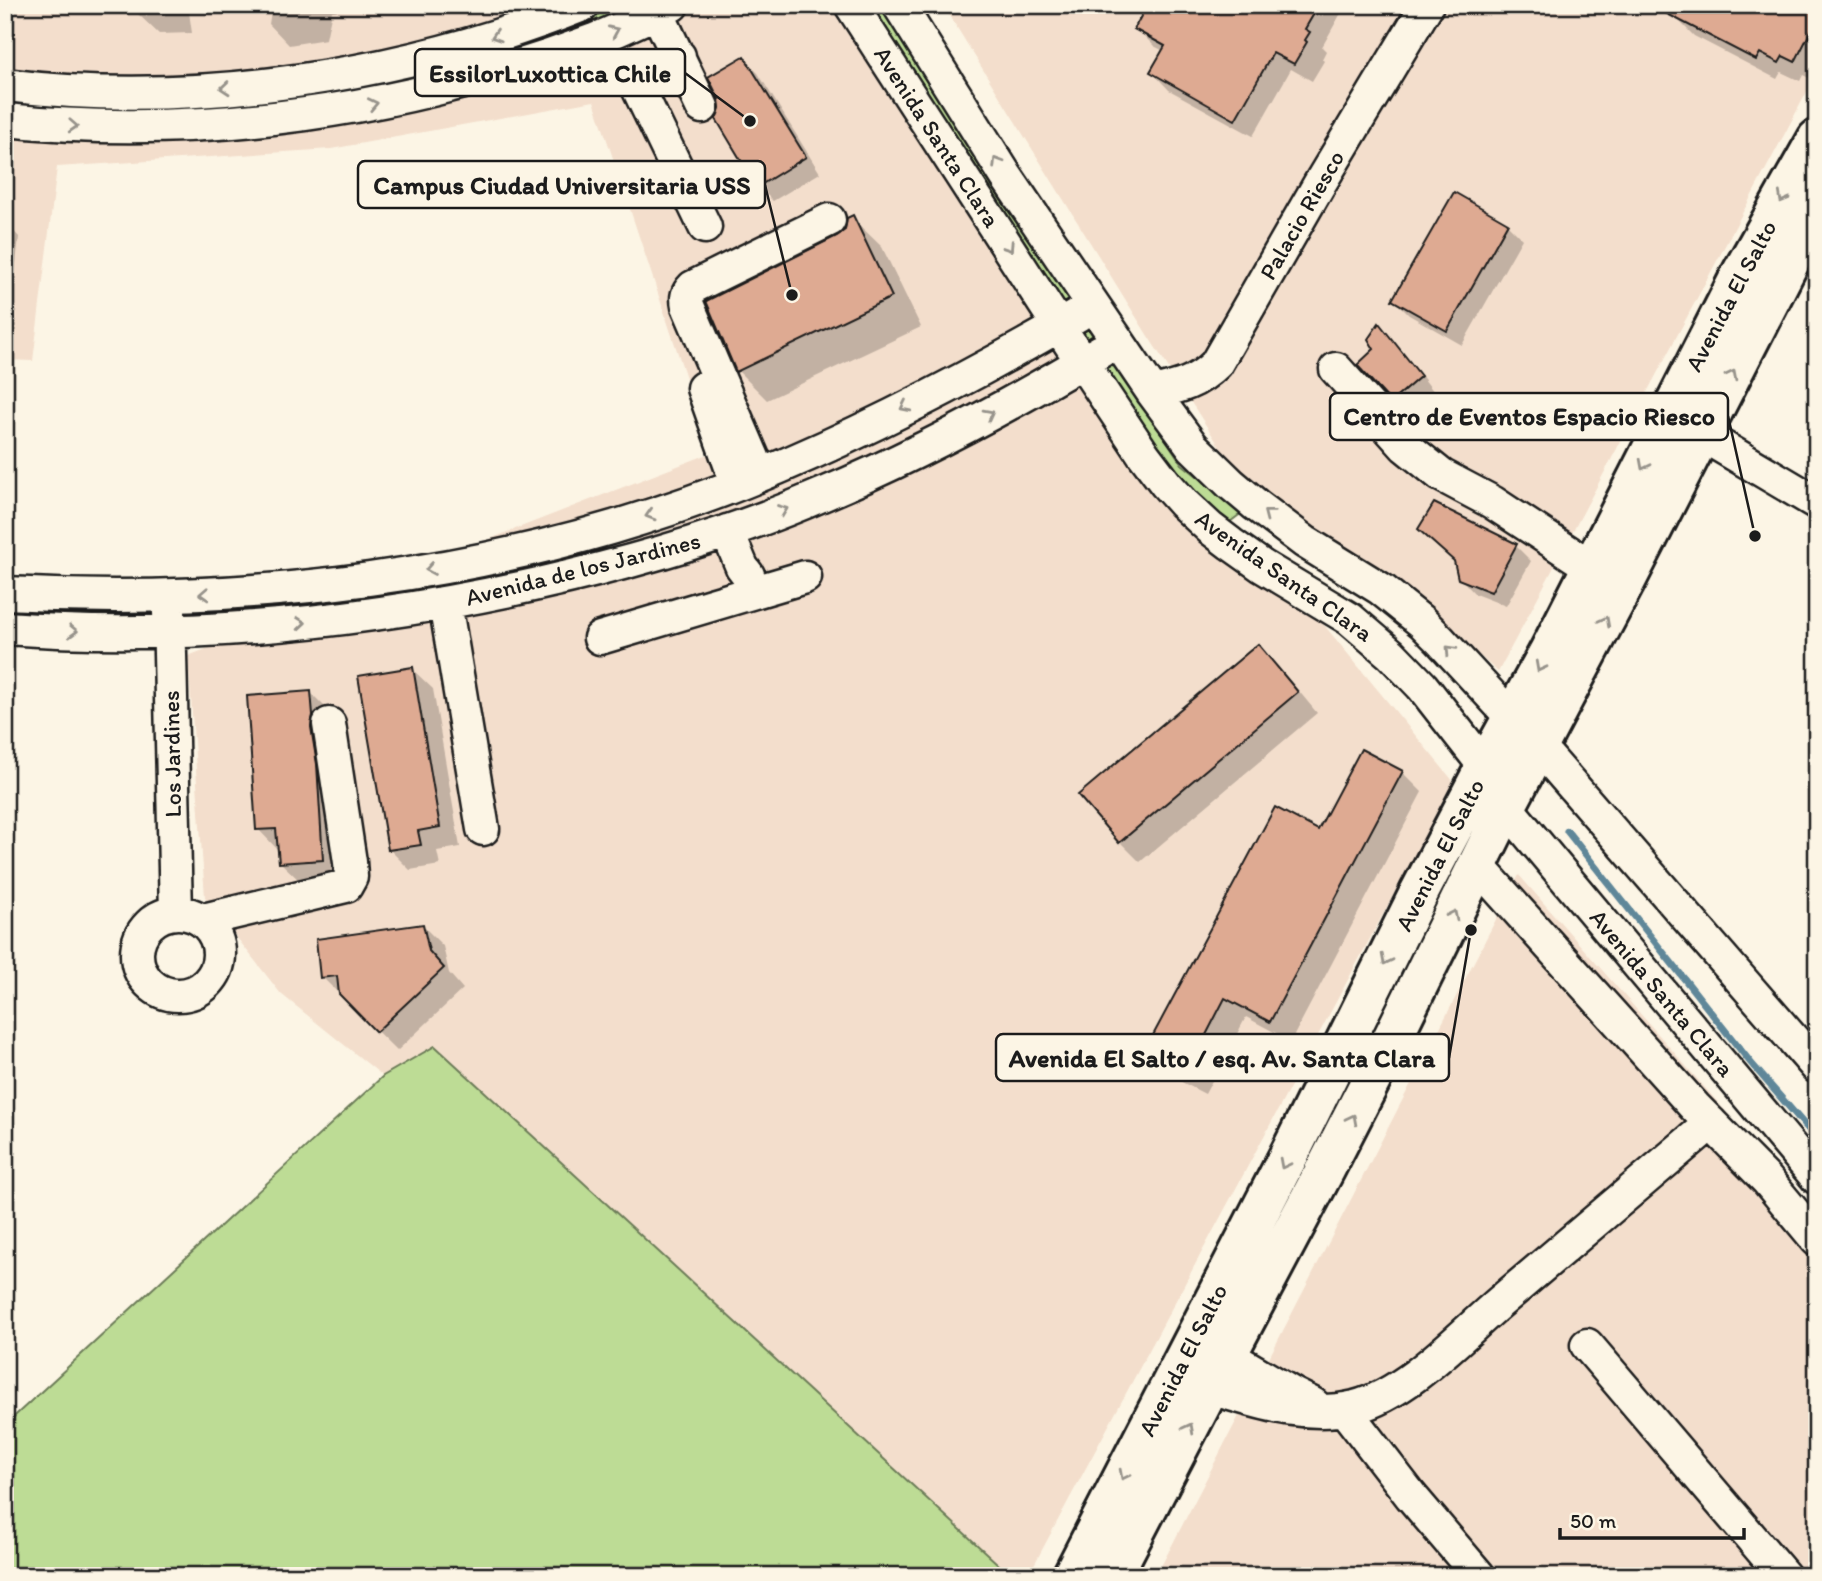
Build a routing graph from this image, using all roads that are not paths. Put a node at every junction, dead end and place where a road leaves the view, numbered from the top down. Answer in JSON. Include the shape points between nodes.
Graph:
{"nodes":[{"id":1,"x":583,"y":5,"type":"edge"},
{"id":2,"x":851,"y":5,"type":"edge"},
{"id":3,"x":899,"y":5,"type":"edge"},
{"id":4,"x":1427,"y":5,"type":"edge"},
{"id":5,"x":665,"y":9,"type":"edge"},
{"id":6,"x":679,"y":56,"type":"junction"},
{"id":7,"x":313,"y":79,"type":"junction"},
{"id":8,"x":273,"y":84,"type":"junction"},
{"id":9,"x":5,"y":85,"type":"edge"},
{"id":10,"x":702,"y":107,"type":"dead end"},
{"id":11,"x":319,"y":113,"type":"junction"},
{"id":12,"x":279,"y":119,"type":"junction"},
{"id":13,"x":5,"y":120,"type":"edge"},
{"id":14,"x":1817,"y":139,"type":"edge"},
{"id":15,"x":1817,"y":209,"type":"edge"},
{"id":16,"x":829,"y":220,"type":"dead end"},
{"id":17,"x":705,"y":227,"type":"dead end"},
{"id":18,"x":1094,"y":306,"type":"junction"},
{"id":19,"x":1060,"y":326,"type":"junction"},
{"id":20,"x":1117,"y":341,"type":"junction"},
{"id":21,"x":1082,"y":362,"type":"junction"},
{"id":22,"x":1336,"y":369,"type":"dead end"},
{"id":23,"x":703,"y":388,"type":"dead end"},
{"id":24,"x":1153,"y":393,"type":"junction"},
{"id":25,"x":1702,"y":435,"type":"junction"},
{"id":26,"x":739,"y":483,"type":"junction"},
{"id":27,"x":685,"y":503,"type":"junction"},
{"id":28,"x":1817,"y":503,"type":"edge"},
{"id":29,"x":719,"y":534,"type":"junction"},
{"id":30,"x":1593,"y":565,"type":"junction"},
{"id":31,"x":805,"y":577,"type":"dead end"},
{"id":32,"x":5,"y":593,"type":"edge"},
{"id":33,"x":742,"y":595,"type":"junction"},
{"id":34,"x":169,"y":596,"type":"junction"},
{"id":35,"x":445,"y":603,"type":"junction"},
{"id":36,"x":5,"y":628,"type":"edge"},
{"id":37,"x":170,"y":632,"type":"junction"},
{"id":38,"x":600,"y":638,"type":"dead end"},
{"id":39,"x":1513,"y":718,"type":"junction"},
{"id":40,"x":329,"y":724,"type":"dead end"},
{"id":41,"x":1538,"y":746,"type":"junction"},
{"id":42,"x":1484,"y":769,"type":"junction"},
{"id":43,"x":1506,"y":807,"type":"junction"},
{"id":44,"x":483,"y":829,"type":"dead end"},
{"id":45,"x":1477,"y":865,"type":"junction"},
{"id":46,"x":1817,"y":1068,"type":"edge"},
{"id":47,"x":1711,"y":1123,"type":"junction"},
{"id":48,"x":1817,"y":1178,"type":"edge"},
{"id":49,"x":1817,"y":1240,"type":"edge"},
{"id":50,"x":1587,"y":1345,"type":"dead end"},
{"id":51,"x":1218,"y":1371,"type":"junction"},
{"id":52,"x":1336,"y":1409,"type":"junction"},
{"id":53,"x":1072,"y":1576,"type":"edge"},
{"id":54,"x":1112,"y":1576,"type":"edge"},
{"id":55,"x":1479,"y":1576,"type":"edge"},
{"id":56,"x":1784,"y":1576,"type":"edge"}],
"edges":[{"from":1,"to":7,"type":"street","one_way":true,"via":[[470,44]]},
{"from":2,"to":19,"type":"street","name":"Avenida Santa Clara","one_way":true},
{"from":18,"to":3,"type":"street","name":"Avenida Santa Clara","one_way":true},
{"from":4,"to":24,"type":"street","name":"Palacio Riesco","via":[[1216,364],[1194,382]]},
{"from":5,"to":6,"type":"street"},
{"from":11,"to":5,"type":"street","one_way":true,"via":[[497,73]]},
{"from":6,"to":10,"type":"street"},
{"from":6,"to":17,"type":"street","via":[[643,76],[638,88]]},
{"from":7,"to":8,"type":"street"},
{"from":7,"to":11,"type":"street"},
{"from":8,"to":9,"type":"street","one_way":true,"via":[[156,92]]},
{"from":8,"to":12,"type":"street"},
{"from":11,"to":12,"type":"street"},
{"from":13,"to":12,"type":"street","one_way":true,"via":[[148,127]]},
{"from":14,"to":30,"type":"main road","name":"Avenida El Salto","one_way":true,"via":[[1742,272]]},
{"from":25,"to":15,"type":"main road","name":"Avenida El Salto","one_way":true},
{"from":16,"to":26,"type":"street","via":[[688,292],[686,299]]},
{"from":18,"to":19,"type":"street","name":"Avenida de los Jardines"},
{"from":18,"to":20,"type":"street","name":"Avenida Santa Clara"},
{"from":19,"to":21,"type":"street","name":"Avenida Santa Clara"},
{"from":19,"to":26,"type":"street","name":"Avenida de los Jardines","one_way":true,"via":[[902,409]]},
{"from":20,"to":21,"type":"street","name":"Avenida de los Jardines"},
{"from":20,"to":24,"type":"street","name":"Avenida Santa Clara"},
{"from":29,"to":21,"type":"street","name":"Avenida de los Jardines","one_way":true,"via":[[877,471]]},
{"from":21,"to":42,"type":"street","name":"Avenida Santa Clara","via":[[1144,455],[1183,503],[1241,552],[1370,635],[1422,686]]},
{"from":22,"to":30,"type":"street","via":[[1405,446],[1441,475]]},
{"from":23,"to":26,"type":"street"},
{"from":39,"to":24,"type":"street","name":"Avenida Santa Clara","one_way":true,"via":[[1400,604],[1305,542],[1231,484],[1194,447]]},
{"from":25,"to":28,"type":"street"},
{"from":41,"to":25,"type":"main road","name":"Avenida El Salto","one_way":true},
{"from":26,"to":27,"type":"street","name":"Avenida de los Jardines"},
{"from":26,"to":29,"type":"street","via":[[718,507],[728,523]]},
{"from":27,"to":29,"type":"street","via":[[701,527]]},
{"from":27,"to":34,"type":"street","name":"Avenida de los Jardines","one_way":true,"via":[[577,536],[444,567],[315,585]]},
{"from":29,"to":33,"type":"street","via":[[725,581]]},
{"from":29,"to":35,"type":"street","name":"Avenida de los Jardines","via":[[615,566]]},
{"from":30,"to":39,"type":"main road","name":"Avenida El Salto","one_way":true},
{"from":31,"to":33,"type":"street"},
{"from":32,"to":34,"type":"street","name":"Avenida de los Jardines"},
{"from":33,"to":38,"type":"street"},
{"from":34,"to":37,"type":"street","name":"Los Jardines"},
{"from":37,"to":35,"type":"street","name":"Avenida de los Jardines","one_way":true,"via":[[315,622]]},
{"from":35,"to":44,"type":"street"},
{"from":36,"to":37,"type":"street","name":"Avenida de los Jardines","one_way":true},
{"from":37,"to":40,"type":"street","name":"Los Jardines","via":[[189,916],[346,886],[350,862]]},
{"from":39,"to":41,"type":"street","name":"Avenida Santa Clara"},
{"from":39,"to":42,"type":"main road","name":"Avenida El Salto"},
{"from":41,"to":43,"type":"main road","name":"Avenida El Salto"},
{"from":41,"to":46,"type":"street","name":"Avenida Santa Clara"},
{"from":42,"to":43,"type":"street","name":"Avenida Santa Clara"},
{"from":42,"to":53,"type":"main road","name":"Avenida El Salto","one_way":true},
{"from":43,"to":45,"type":"main road","name":"Avenida El Salto"},
{"from":43,"to":48,"type":"street","name":"Avenida Santa Clara"},
{"from":45,"to":47,"type":"street"},
{"from":51,"to":45,"type":"main road","name":"Avenida El Salto","one_way":true,"via":[[1332,1157]]},
{"from":47,"to":49,"type":"street"},
{"from":47,"to":52,"type":"street","via":[[1423,1369],[1377,1400]]},
{"from":50,"to":56,"type":"street"},
{"from":51,"to":52,"type":"street","via":[[1267,1405],[1290,1410]]},
{"from":54,"to":51,"type":"main road","name":"Avenida El Salto","one_way":true},
{"from":52,"to":55,"type":"street"}]}
